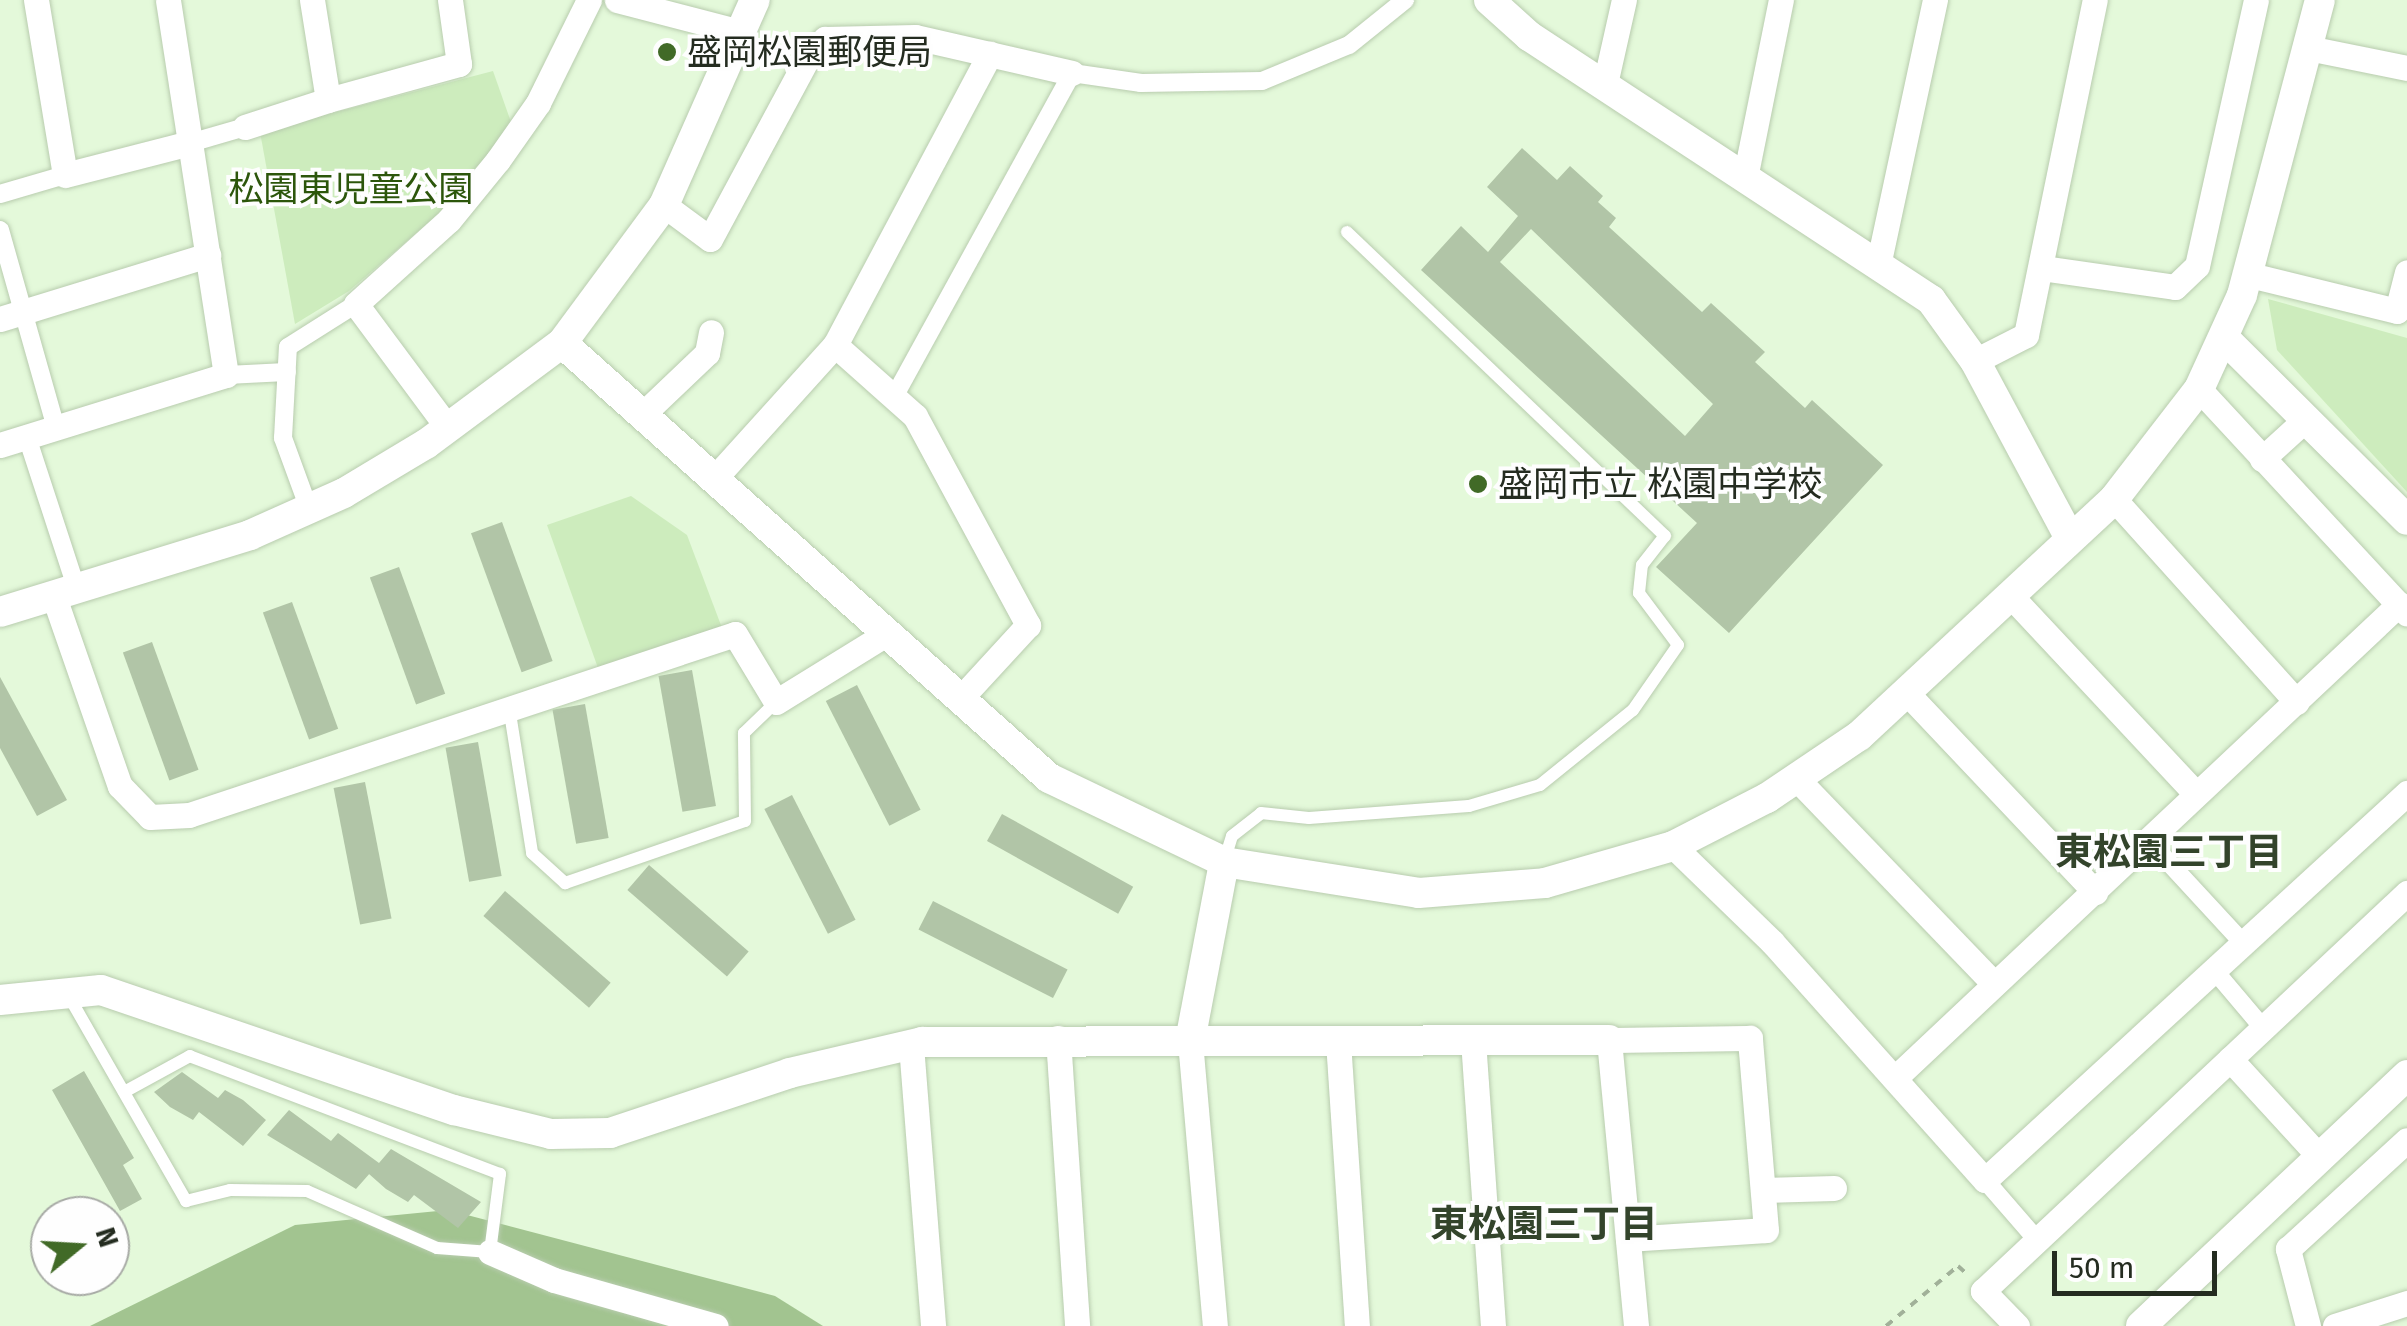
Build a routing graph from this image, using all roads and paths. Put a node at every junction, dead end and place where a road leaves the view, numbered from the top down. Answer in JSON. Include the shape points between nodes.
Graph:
{"nodes":[{"id":1,"x":36,"y":0,"type":"edge"},
{"id":2,"x":168,"y":0,"type":"edge"},
{"id":3,"x":312,"y":0,"type":"edge"},
{"id":4,"x":450,"y":0,"type":"edge"},
{"id":5,"x":589,"y":0,"type":"edge"},
{"id":6,"x":617,"y":0,"type":"edge"},
{"id":7,"x":755,"y":0,"type":"edge"},
{"id":8,"x":1405,"y":0,"type":"edge"},
{"id":9,"x":1489,"y":0,"type":"edge"},
{"id":10,"x":1624,"y":0,"type":"edge"},
{"id":11,"x":1781,"y":0,"type":"edge"},
{"id":12,"x":1935,"y":0,"type":"edge"},
{"id":13,"x":2095,"y":0,"type":"edge"},
{"id":14,"x":2256,"y":0,"type":"edge"},
{"id":15,"x":2320,"y":0,"type":"edge"},
{"id":16,"x":744,"y":33,"type":"junction"},
{"id":17,"x":2308,"y":48,"type":"junction"},
{"id":18,"x":990,"y":54,"type":"junction"},
{"id":19,"x":2407,"y":68,"type":"edge"},
{"id":20,"x":1072,"y":73,"type":"junction"},
{"id":21,"x":1605,"y":84,"type":"junction"},
{"id":22,"x":328,"y":100,"type":"junction"},
{"id":23,"x":245,"y":128,"type":"joint"},
{"id":24,"x":190,"y":142,"type":"junction"},
{"id":25,"x":1746,"y":173,"type":"junction"},
{"id":26,"x":65,"y":175,"type":"junction"},
{"id":27,"x":0,"y":194,"type":"edge"},
{"id":28,"x":664,"y":205,"type":"junction"},
{"id":29,"x":0,"y":230,"type":"edge"},
{"id":30,"x":1347,"y":232,"type":"dead end"},
{"id":31,"x":208,"y":255,"type":"junction"},
{"id":32,"x":1879,"y":260,"type":"junction"},
{"id":33,"x":2042,"y":268,"type":"junction"},
{"id":34,"x":2407,"y":272,"type":"edge"},
{"id":35,"x":2246,"y":274,"type":"junction"},
{"id":36,"x":356,"y":304,"type":"junction"},
{"id":37,"x":2402,"y":312,"type":"edge"},
{"id":38,"x":11,"y":315,"type":"edge"},
{"id":39,"x":711,"y":332,"type":"dead end"},
{"id":40,"x":2224,"y":338,"type":"junction"},
{"id":41,"x":562,"y":343,"type":"junction"},
{"id":42,"x":836,"y":345,"type":"junction"},
{"id":43,"x":1975,"y":362,"type":"junction"},
{"id":44,"x":288,"y":372,"type":"junction"},
{"id":45,"x":226,"y":374,"type":"junction"},
{"id":46,"x":2200,"y":389,"type":"junction"},
{"id":47,"x":894,"y":397,"type":"junction"},
{"id":48,"x":644,"y":414,"type":"junction"},
{"id":49,"x":2306,"y":419,"type":"junction"},
{"id":50,"x":56,"y":428,"type":"junction"},
{"id":51,"x":448,"y":428,"type":"junction"},
{"id":52,"x":27,"y":437,"type":"junction"},
{"id":53,"x":0,"y":445,"type":"edge"},
{"id":54,"x":2262,"y":459,"type":"junction"},
{"id":55,"x":713,"y":480,"type":"junction"},
{"id":56,"x":2114,"y":499,"type":"junction"},
{"id":57,"x":309,"y":509,"type":"junction"},
{"id":58,"x":2407,"y":520,"type":"edge"},
{"id":59,"x":2069,"y":536,"type":"junction"},
{"id":60,"x":66,"y":594,"type":"junction"},
{"id":61,"x":2008,"y":594,"type":"junction"},
{"id":62,"x":2403,"y":609,"type":"edge"},
{"id":63,"x":0,"y":612,"type":"edge"},
{"id":64,"x":886,"y":634,"type":"junction"},
{"id":65,"x":1905,"y":692,"type":"junction"},
{"id":66,"x":960,"y":699,"type":"junction"},
{"id":67,"x":776,"y":702,"type":"junction"},
{"id":68,"x":2297,"y":702,"type":"junction"},
{"id":69,"x":509,"y":708,"type":"junction"},
{"id":70,"x":1796,"y":778,"type":"junction"},
{"id":71,"x":2195,"y":793,"type":"junction"},
{"id":72,"x":2407,"y":793,"type":"edge"},
{"id":73,"x":2148,"y":840,"type":"junction"},
{"id":74,"x":1673,"y":846,"type":"junction"},
{"id":75,"x":1224,"y":862,"type":"junction"},
{"id":76,"x":2094,"y":892,"type":"junction"},
{"id":77,"x":2407,"y":893,"type":"edge"},
{"id":78,"x":2243,"y":943,"type":"junction"},
{"id":79,"x":2214,"y":970,"type":"junction"},
{"id":80,"x":1992,"y":982,"type":"junction"},
{"id":81,"x":66,"y":990,"type":"junction"},
{"id":82,"x":0,"y":1000,"type":"edge"},
{"id":83,"x":2263,"y":1028,"type":"junction"},
{"id":84,"x":1058,"y":1038,"type":"junction"},
{"id":85,"x":1472,"y":1040,"type":"junction"},
{"id":86,"x":1609,"y":1040,"type":"junction"},
{"id":87,"x":1190,"y":1041,"type":"junction"},
{"id":88,"x":1338,"y":1041,"type":"junction"},
{"id":89,"x":911,"y":1044,"type":"junction"},
{"id":90,"x":2230,"y":1059,"type":"junction"},
{"id":91,"x":2407,"y":1075,"type":"edge"},
{"id":92,"x":1894,"y":1078,"type":"junction"},
{"id":93,"x":124,"y":1092,"type":"junction"},
{"id":94,"x":2407,"y":1140,"type":"edge"},
{"id":95,"x":2318,"y":1156,"type":"junction"},
{"id":96,"x":1985,"y":1180,"type":"junction"},
{"id":97,"x":1834,"y":1188,"type":"dead end"},
{"id":98,"x":1763,"y":1190,"type":"junction"},
{"id":99,"x":1628,"y":1239,"type":"junction"},
{"id":100,"x":2037,"y":1240,"type":"junction"},
{"id":101,"x":490,"y":1252,"type":"junction"},
{"id":102,"x":1984,"y":1290,"type":"junction"},
{"id":103,"x":2407,"y":1304,"type":"edge"},
{"id":104,"x":716,"y":1326,"type":"edge"},
{"id":105,"x":933,"y":1326,"type":"edge"},
{"id":106,"x":1077,"y":1326,"type":"edge"},
{"id":107,"x":1215,"y":1326,"type":"edge"},
{"id":108,"x":1357,"y":1326,"type":"edge"},
{"id":109,"x":1493,"y":1326,"type":"edge"},
{"id":110,"x":1636,"y":1326,"type":"edge"},
{"id":111,"x":1886,"y":1326,"type":"edge"},
{"id":112,"x":2016,"y":1326,"type":"edge"},
{"id":113,"x":2141,"y":1326,"type":"edge"},
{"id":114,"x":2308,"y":1326,"type":"edge"},
{"id":115,"x":2335,"y":1326,"type":"edge"}],
"edges":[{"from":1,"to":26,"type":"street"},
{"from":2,"to":24,"type":"street"},
{"from":3,"to":22,"type":"street"},
{"from":4,"to":22,"type":"street","via":[[459,64]]},
{"from":5,"to":36,"type":"street","via":[[538,102],[498,160],[449,220]]},
{"from":6,"to":16,"type":"street"},
{"from":7,"to":16,"type":"street"},
{"from":8,"to":20,"type":"street","via":[[1349,45],[1262,81],[1141,83]]},
{"from":9,"to":21,"type":"street"},
{"from":10,"to":21,"type":"street"},
{"from":11,"to":25,"type":"street"},
{"from":12,"to":32,"type":"street"},
{"from":13,"to":33,"type":"street"},
{"from":14,"to":33,"type":"street","via":[[2197,266],[2175,287]]},
{"from":15,"to":17,"type":"street"},
{"from":16,"to":28,"type":"street"},
{"from":17,"to":19,"type":"street"},
{"from":17,"to":35,"type":"street"},
{"from":18,"to":20,"type":"street"},
{"from":18,"to":28,"type":"street","via":[[915,37],[825,39],[808,58],[710,239]]},
{"from":18,"to":42,"type":"street"},
{"from":20,"to":47,"type":"street"},
{"from":21,"to":25,"type":"street"},
{"from":22,"to":23,"type":"street"},
{"from":23,"to":24,"type":"street"},
{"from":24,"to":26,"type":"street"},
{"from":24,"to":31,"type":"street"},
{"from":25,"to":32,"type":"street"},
{"from":26,"to":27,"type":"street"},
{"from":28,"to":41,"type":"street"},
{"from":29,"to":38,"type":"street"},
{"from":30,"to":75,"type":"lane","via":[[1665,536],[1642,565],[1639,593],[1678,645],[1633,710],[1540,785],[1469,806],[1261,813],[1232,836]]},
{"from":31,"to":38,"type":"street"},
{"from":31,"to":45,"type":"street"},
{"from":32,"to":43,"type":"street","via":[[1930,300]]},
{"from":33,"to":43,"type":"street","via":[[2026,335]]},
{"from":34,"to":37,"type":"street"},
{"from":35,"to":37,"type":"street"},
{"from":35,"to":40,"type":"street"},
{"from":36,"to":44,"type":"street","via":[[288,347]]},
{"from":36,"to":51,"type":"street"},
{"from":38,"to":50,"type":"street"},
{"from":39,"to":48,"type":"street","via":[[706,353]]},
{"from":40,"to":46,"type":"street"},
{"from":40,"to":49,"type":"street"},
{"from":41,"to":48,"type":"street"},
{"from":41,"to":51,"type":"street"},
{"from":42,"to":47,"type":"street"},
{"from":42,"to":55,"type":"street"},
{"from":43,"to":59,"type":"street"},
{"from":44,"to":45,"type":"street"},
{"from":44,"to":57,"type":"street","via":[[284,438]]},
{"from":45,"to":50,"type":"street"},
{"from":46,"to":54,"type":"street"},
{"from":46,"to":56,"type":"street"},
{"from":47,"to":66,"type":"street","via":[[916,416],[1028,624]]},
{"from":48,"to":55,"type":"street"},
{"from":49,"to":54,"type":"street"},
{"from":49,"to":58,"type":"street"},
{"from":50,"to":52,"type":"street"},
{"from":51,"to":57,"type":"street"},
{"from":52,"to":53,"type":"street"},
{"from":52,"to":60,"type":"street"},
{"from":54,"to":62,"type":"street"},
{"from":55,"to":64,"type":"street"},
{"from":56,"to":59,"type":"street"},
{"from":56,"to":68,"type":"street"},
{"from":57,"to":60,"type":"street"},
{"from":59,"to":61,"type":"street"},
{"from":60,"to":63,"type":"street"},
{"from":60,"to":69,"type":"street","via":[[120,786],[150,818],[189,815]]},
{"from":61,"to":65,"type":"street"},
{"from":61,"to":71,"type":"street"},
{"from":62,"to":68,"type":"street"},
{"from":64,"to":66,"type":"street"},
{"from":64,"to":67,"type":"street"},
{"from":65,"to":70,"type":"street","via":[[1859,736]]},
{"from":65,"to":76,"type":"street"},
{"from":66,"to":75,"type":"street","via":[[1049,778]]},
{"from":67,"to":69,"type":"street","via":[[735,634]]},
{"from":67,"to":69,"type":"lane","via":[[744,734],[745,821],[564,883],[532,853]]},
{"from":68,"to":71,"type":"street"},
{"from":70,"to":74,"type":"street"},
{"from":70,"to":80,"type":"street"},
{"from":71,"to":73,"type":"street"},
{"from":72,"to":78,"type":"street"},
{"from":73,"to":76,"type":"street"},
{"from":73,"to":78,"type":"street"},
{"from":74,"to":75,"type":"street","via":[[1545,883],[1420,892]]},
{"from":74,"to":92,"type":"street"},
{"from":75,"to":87,"type":"street"},
{"from":76,"to":80,"type":"street"},
{"from":77,"to":83,"type":"street"},
{"from":78,"to":79,"type":"street"},
{"from":79,"to":83,"type":"street"},
{"from":79,"to":96,"type":"street"},
{"from":80,"to":92,"type":"street"},
{"from":81,"to":82,"type":"street"},
{"from":81,"to":89,"type":"street","via":[[101,990],[454,1110],[551,1134],[610,1133],[790,1073]]},
{"from":81,"to":93,"type":"lane"},
{"from":83,"to":90,"type":"street"},
{"from":84,"to":87,"type":"street"},
{"from":84,"to":89,"type":"street"},
{"from":84,"to":106,"type":"street"},
{"from":85,"to":86,"type":"street"},
{"from":85,"to":88,"type":"street"},
{"from":85,"to":109,"type":"street"},
{"from":86,"to":98,"type":"street","via":[[1750,1038]]},
{"from":86,"to":99,"type":"street"},
{"from":87,"to":88,"type":"street"},
{"from":87,"to":107,"type":"street"},
{"from":88,"to":108,"type":"street"},
{"from":89,"to":105,"type":"street"},
{"from":90,"to":95,"type":"street"},
{"from":90,"to":100,"type":"street"},
{"from":91,"to":95,"type":"street"},
{"from":92,"to":96,"type":"street"},
{"from":93,"to":101,"type":"lane","via":[[186,1201],[230,1190],[307,1191],[437,1248]]},
{"from":93,"to":101,"type":"lane","via":[[190,1056],[500,1174]]},
{"from":94,"to":114,"type":"street","via":[[2288,1249]]},
{"from":95,"to":113,"type":"street"},
{"from":96,"to":100,"type":"street"},
{"from":97,"to":98,"type":"street"},
{"from":98,"to":99,"type":"street","via":[[1766,1230]]},
{"from":99,"to":110,"type":"street"},
{"from":100,"to":102,"type":"street"},
{"from":101,"to":104,"type":"street","via":[[554,1280]]},
{"from":102,"to":111,"type":"path","via":[[1958,1266]]},
{"from":102,"to":112,"type":"street"},
{"from":103,"to":115,"type":"street"}]}
